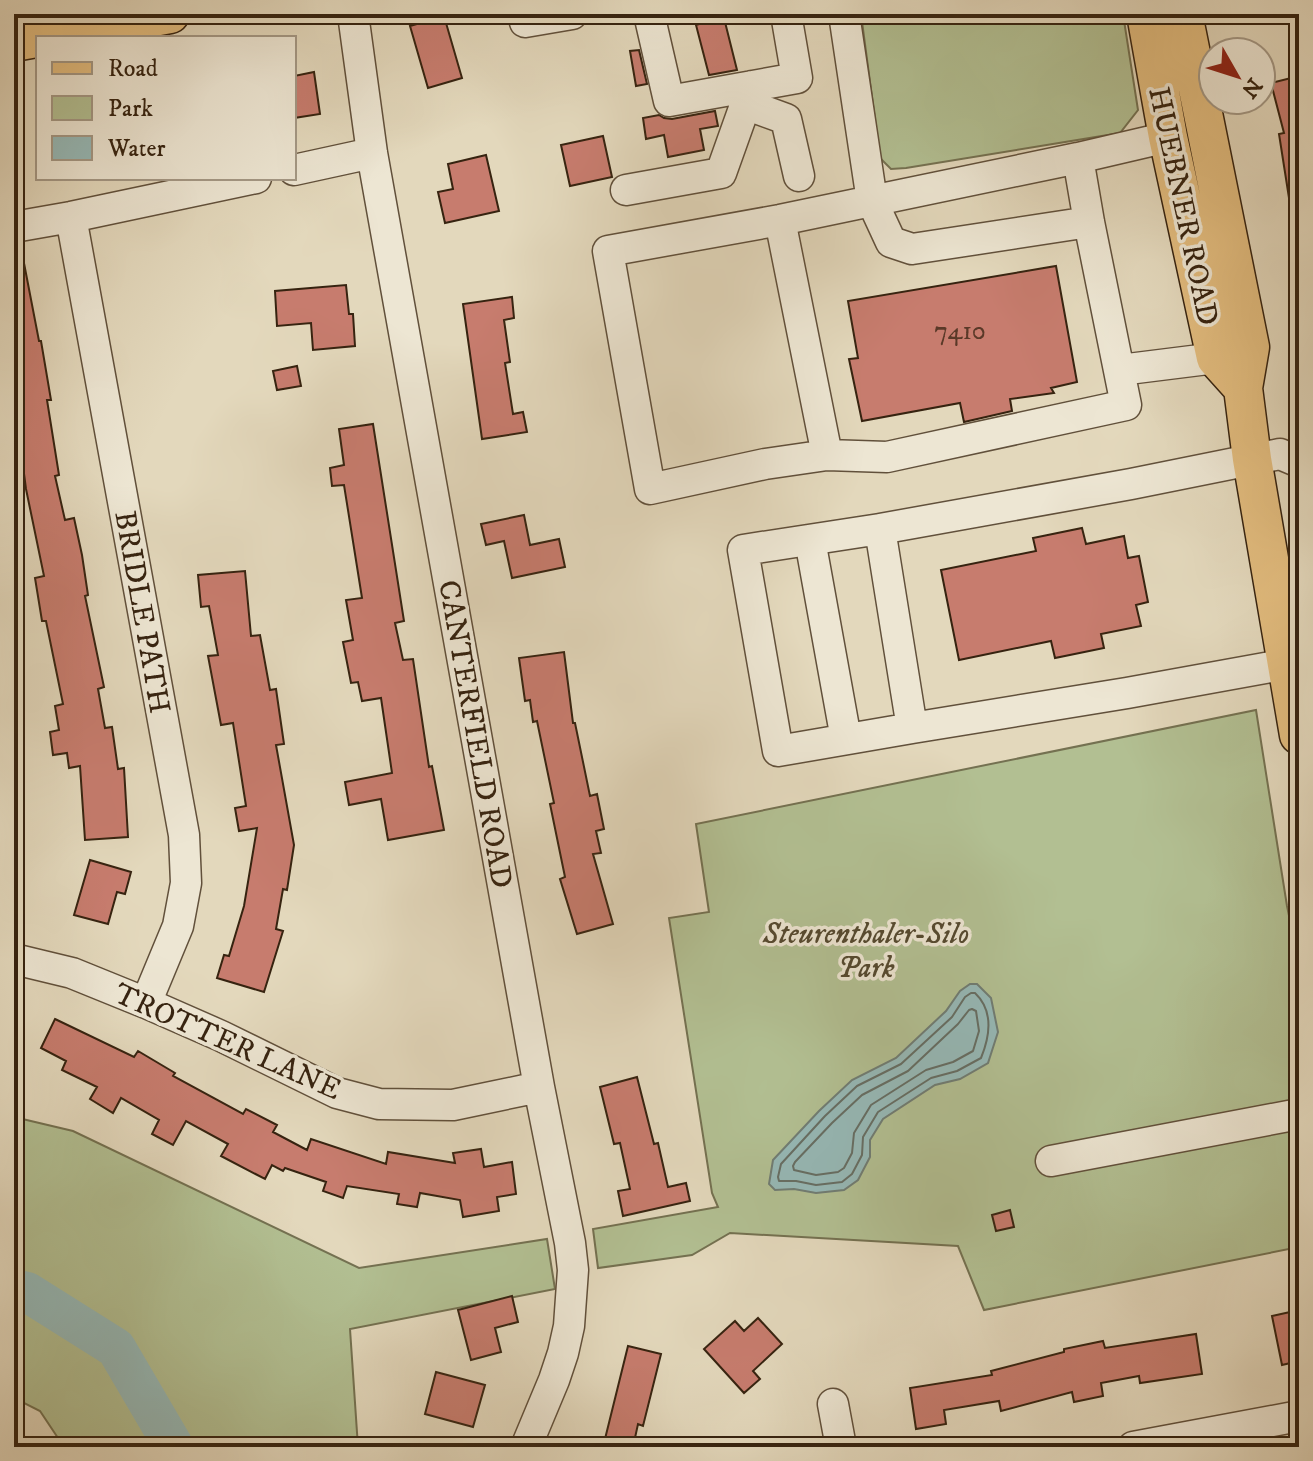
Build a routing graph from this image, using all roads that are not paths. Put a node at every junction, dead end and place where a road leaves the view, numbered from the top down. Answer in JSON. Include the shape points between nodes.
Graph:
{"nodes":[{"id":1,"x":170,"y":14,"type":"edge"},
{"id":2,"x":353,"y":14,"type":"edge"},
{"id":3,"x":523,"y":14,"type":"edge"},
{"id":4,"x":572,"y":14,"type":"edge"},
{"id":5,"x":649,"y":14,"type":"edge"},
{"id":6,"x":786,"y":14,"type":"edge"},
{"id":7,"x":844,"y":14,"type":"edge"},
{"id":8,"x":1146,"y":14,"type":"edge"},
{"id":9,"x":1183,"y":14,"type":"edge"},
{"id":10,"x":47,"y":36,"type":"edge"},
{"id":11,"x":36,"y":38,"type":"edge"},
{"id":12,"x":14,"y":42,"type":"edge"},
{"id":13,"x":748,"y":95,"type":"junction"},
{"id":14,"x":1168,"y":137,"type":"junction"},
{"id":15,"x":372,"y":153,"type":"junction"},
{"id":16,"x":1078,"y":158,"type":"junction"},
{"id":17,"x":296,"y":170,"type":"edge"},
{"id":18,"x":799,"y":176,"type":"dead end"},
{"id":19,"x":247,"y":180,"type":"edge"},
{"id":20,"x":626,"y":190,"type":"dead end"},
{"id":21,"x":872,"y":201,"type":"junction"},
{"id":22,"x":71,"y":217,"type":"junction"},
{"id":23,"x":780,"y":220,"type":"junction"},
{"id":24,"x":1089,"y":222,"type":"junction"},
{"id":25,"x":14,"y":227,"type":"edge"},
{"id":26,"x":1216,"y":358,"type":"junction"},
{"id":27,"x":1120,"y":370,"type":"junction"},
{"id":28,"x":1243,"y":388,"type":"junction"},
{"id":29,"x":1283,"y":452,"type":"edge"},
{"id":30,"x":827,"y":455,"type":"junction"},
{"id":31,"x":880,"y":529,"type":"junction"},
{"id":32,"x":810,"y":540,"type":"junction"},
{"id":33,"x":1287,"y":664,"type":"junction"},
{"id":34,"x":912,"y":728,"type":"junction"},
{"id":35,"x":1299,"y":735,"type":"edge"},
{"id":36,"x":846,"y":739,"type":"junction"},
{"id":37,"x":14,"y":959,"type":"edge"},
{"id":38,"x":146,"y":1003,"type":"junction"},
{"id":39,"x":539,"y":1087,"type":"junction"},
{"id":40,"x":1299,"y":1114,"type":"edge"},
{"id":41,"x":1051,"y":1161,"type":"dead end"},
{"id":42,"x":833,"y":1404,"type":"dead end"},
{"id":43,"x":1299,"y":1416,"type":"edge"},
{"id":44,"x":1231,"y":1438,"type":"edge"},
{"id":45,"x":526,"y":1447,"type":"edge"},
{"id":46,"x":841,"y":1447,"type":"edge"},
{"id":47,"x":1133,"y":1447,"type":"edge"}],
"edges":[{"from":1,"to":10,"type":"main road"},
{"from":2,"to":15,"type":"street","name":"CANTERFIELD ROAD"},
{"from":3,"to":4,"type":"street","via":[[525,22]]},
{"from":5,"to":13,"type":"street","via":[[669,101]]},
{"from":6,"to":13,"type":"street","via":[[797,78]]},
{"from":7,"to":21,"type":"street"},
{"from":8,"to":14,"type":"main road","name":"HUEBNER ROAD"},
{"from":9,"to":28,"type":"main road","name":"HUEBNER ROAD","via":[[1250,347]]},
{"from":11,"to":12,"type":"main road"},
{"from":13,"to":18,"type":"street","via":[[786,119]]},
{"from":13,"to":20,"type":"street","via":[[721,173]]},
{"from":14,"to":16,"type":"street"},
{"from":14,"to":26,"type":"main road","name":"HUEBNER ROAD"},
{"from":15,"to":17,"type":"street"},
{"from":15,"to":39,"type":"street","name":"CANTERFIELD ROAD"},
{"from":16,"to":21,"type":"street"},
{"from":16,"to":24,"type":"street"},
{"from":19,"to":22,"type":"street"},
{"from":21,"to":23,"type":"street"},
{"from":21,"to":24,"type":"street","via":[[891,242],[912,249]]},
{"from":22,"to":25,"type":"street"},
{"from":22,"to":38,"type":"street","name":"BRIDLE PATH","via":[[184,835],[186,883],[178,926]]},
{"from":23,"to":30,"type":"street"},
{"from":23,"to":30,"type":"street","via":[[608,251],[650,489]]},
{"from":24,"to":27,"type":"street"},
{"from":26,"to":27,"type":"street"},
{"from":26,"to":28,"type":"main road","name":"HUEBNER ROAD"},
{"from":27,"to":30,"type":"street","via":[[1126,405],[887,457]]},
{"from":28,"to":29,"type":"main road","name":"HUEBNER ROAD"},
{"from":29,"to":31,"type":"street"},
{"from":29,"to":33,"type":"main road","name":"HUEBNER ROAD"},
{"from":31,"to":32,"type":"street"},
{"from":31,"to":34,"type":"street"},
{"from":32,"to":36,"type":"street"},
{"from":32,"to":36,"type":"street","via":[[743,550],[778,751]]},
{"from":33,"to":34,"type":"street"},
{"from":33,"to":35,"type":"main road","name":"HUEBNER ROAD"},
{"from":34,"to":36,"type":"street"},
{"from":37,"to":38,"type":"street","name":"TROTTER LANE","via":[[72,973]]},
{"from":38,"to":39,"type":"street","name":"TROTTER LANE","via":[[337,1093],[379,1104],[453,1105]]},
{"from":39,"to":45,"type":"street","name":"CANTERFIELD ROAD","via":[[570,1243],[573,1298],[563,1353]]},
{"from":40,"to":41,"type":"street"},
{"from":42,"to":46,"type":"street"},
{"from":43,"to":44,"type":"street"},
{"from":44,"to":47,"type":"street"}]}
